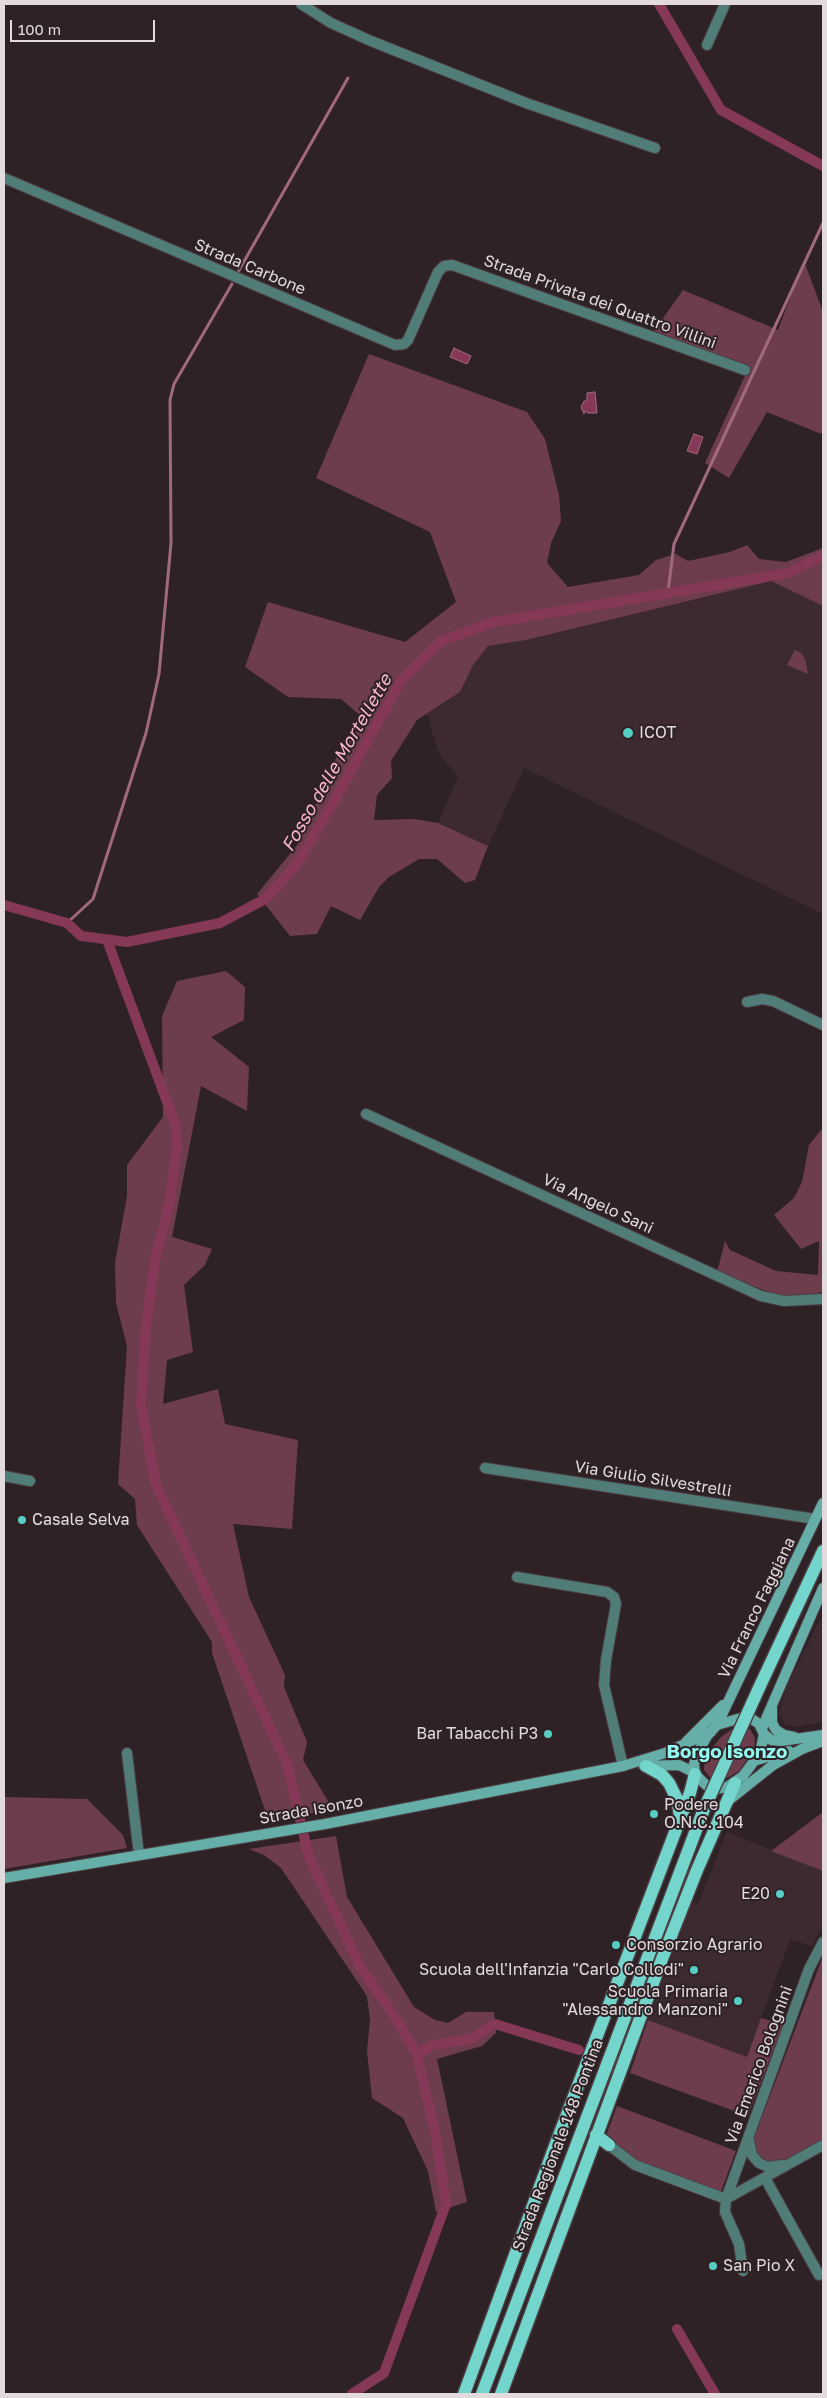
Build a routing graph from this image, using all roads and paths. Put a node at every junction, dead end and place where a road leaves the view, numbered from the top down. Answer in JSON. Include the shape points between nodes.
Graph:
{"nodes":[{"id":1,"x":301,"y":4,"type":"edge"},
{"id":2,"x":726,"y":4,"type":"edge"},
{"id":3,"x":707,"y":45,"type":"dead end"},
{"id":4,"x":655,"y":148,"type":"dead end"},
{"id":5,"x":4,"y":178,"type":"edge"},
{"id":6,"x":444,"y":266,"type":"joint"},
{"id":7,"x":745,"y":370,"type":"dead end"},
{"id":8,"x":748,"y":1002,"type":"dead end"},
{"id":9,"x":823,"y":1025,"type":"edge"},
{"id":10,"x":366,"y":1114,"type":"dead end"},
{"id":11,"x":823,"y":1299,"type":"edge"},
{"id":12,"x":485,"y":1468,"type":"dead end"},
{"id":13,"x":4,"y":1476,"type":"edge"},
{"id":14,"x":30,"y":1481,"type":"dead end"},
{"id":15,"x":823,"y":1503,"type":"edge"},
{"id":16,"x":815,"y":1519,"type":"junction"},
{"id":17,"x":823,"y":1551,"type":"edge"},
{"id":18,"x":517,"y":1577,"type":"dead end"},
{"id":19,"x":823,"y":1588,"type":"edge"},
{"id":20,"x":734,"y":1690,"type":"junction"},
{"id":21,"x":773,"y":1702,"type":"junction"},
{"id":22,"x":714,"y":1728,"type":"junction"},
{"id":23,"x":763,"y":1731,"type":"junction"},
{"id":24,"x":823,"y":1735,"type":"edge"},
{"id":25,"x":800,"y":1738,"type":"junction"},
{"id":26,"x":823,"y":1741,"type":"edge"},
{"id":27,"x":684,"y":1744,"type":"junction"},
{"id":28,"x":802,"y":1749,"type":"junction"},
{"id":29,"x":127,"y":1753,"type":"dead end"},
{"id":30,"x":757,"y":1760,"type":"junction"},
{"id":31,"x":623,"y":1766,"type":"junction"},
{"id":32,"x":646,"y":1766,"type":"junction"},
{"id":33,"x":695,"y":1774,"type":"junction"},
{"id":34,"x":735,"y":1783,"type":"junction"},
{"id":35,"x":726,"y":1802,"type":"junction"},
{"id":36,"x":680,"y":1816,"type":"junction"},
{"id":37,"x":139,"y":1855,"type":"junction"},
{"id":38,"x":4,"y":1878,"type":"edge"},
{"id":39,"x":823,"y":1942,"type":"edge"},
{"id":40,"x":596,"y":2135,"type":"junction"},
{"id":41,"x":749,"y":2140,"type":"junction"},
{"id":42,"x":609,"y":2145,"type":"joint"},
{"id":43,"x":823,"y":2145,"type":"edge"},
{"id":44,"x":797,"y":2160,"type":"junction"},
{"id":45,"x":765,"y":2178,"type":"junction"},
{"id":46,"x":726,"y":2199,"type":"junction"},
{"id":47,"x":743,"y":2270,"type":"dead end"},
{"id":48,"x":820,"y":2275,"type":"dead end"},
{"id":49,"x":464,"y":2394,"type":"edge"},
{"id":50,"x":482,"y":2394,"type":"edge"},
{"id":51,"x":500,"y":2394,"type":"edge"}],
"edges":[{"from":1,"to":4,"type":"street","via":[[323,19],[371,41],[526,103]]},
{"from":2,"to":3,"type":"street"},
{"from":5,"to":6,"type":"street","name":"Strada Carbone","via":[[398,345],[408,340],[436,275]]},
{"from":6,"to":7,"type":"street","name":"Strada Privata dei Quattro Villini","via":[[456,266]]},
{"from":8,"to":9,"type":"street","via":[[769,1000]]},
{"from":10,"to":11,"type":"street","name":"Via Angelo Sani","via":[[761,1296],[784,1301]]},
{"from":12,"to":16,"type":"street","name":"Via Giulio Silvestrelli"},
{"from":13,"to":14,"type":"street"},
{"from":15,"to":16,"type":"main road","name":"Via Franco Faggiana"},
{"from":16,"to":20,"type":"main road","name":"Via Franco Faggiana"},
{"from":17,"to":50,"type":"main road","name":"Strada Regionale 148 Pontina","bridge":true,"via":[[704,1809]]},
{"from":18,"to":31,"type":"street","via":[[607,1592],[614,1597],[616,1604],[604,1680]]},
{"from":19,"to":21,"type":"main road"},
{"from":20,"to":22,"type":"main road","name":"Via Franco Faggiana"},
{"from":20,"to":27,"type":"main road"},
{"from":21,"to":23,"type":"main road"},
{"from":21,"to":25,"type":"main road","via":[[772,1719],[776,1730]]},
{"from":22,"to":23,"type":"main road","via":[[729,1720],[748,1718],[756,1721]]},
{"from":22,"to":27,"type":"main road"},
{"from":22,"to":33,"type":"main road","via":[[698,1752]]},
{"from":23,"to":25,"type":"main road","via":[[776,1741]]},
{"from":23,"to":30,"type":"main road","via":[[763,1746]]},
{"from":24,"to":25,"type":"main road"},
{"from":26,"to":28,"type":"main road"},
{"from":27,"to":31,"type":"main road"},
{"from":28,"to":30,"type":"main road"},
{"from":28,"to":35,"type":"main road","via":[[757,1776]]},
{"from":29,"to":37,"type":"street"},
{"from":30,"to":34,"type":"main road"},
{"from":31,"to":32,"type":"main road"},
{"from":31,"to":37,"type":"main road","name":"Strada Isonzo","via":[[325,1824]]},
{"from":32,"to":33,"type":"main road","via":[[676,1765]]},
{"from":32,"to":36,"type":"main road","via":[[669,1783],[677,1798]]},
{"from":33,"to":34,"type":"main road","via":[[706,1785],[716,1789]]},
{"from":33,"to":36,"type":"main road"},
{"from":34,"to":35,"type":"main road"},
{"from":35,"to":40,"type":"main road","via":[[693,1879]]},
{"from":36,"to":49,"type":"main road"},
{"from":37,"to":38,"type":"main road","name":"Strada Isonzo"},
{"from":39,"to":41,"type":"street","name":"Via Emerico Bolognini","via":[[809,1969]]},
{"from":40,"to":42,"type":"main road"},
{"from":40,"to":51,"type":"main road"},
{"from":41,"to":44,"type":"street","via":[[752,2155],[762,2166],[774,2167]]},
{"from":41,"to":46,"type":"street","name":"Via Emerico Bolognini"},
{"from":42,"to":46,"type":"street","via":[[635,2165]]},
{"from":43,"to":44,"type":"street"},
{"from":44,"to":45,"type":"street"},
{"from":45,"to":46,"type":"street"},
{"from":45,"to":48,"type":"street"},
{"from":46,"to":47,"type":"street","via":[[725,2212],[738,2244]]}]}
